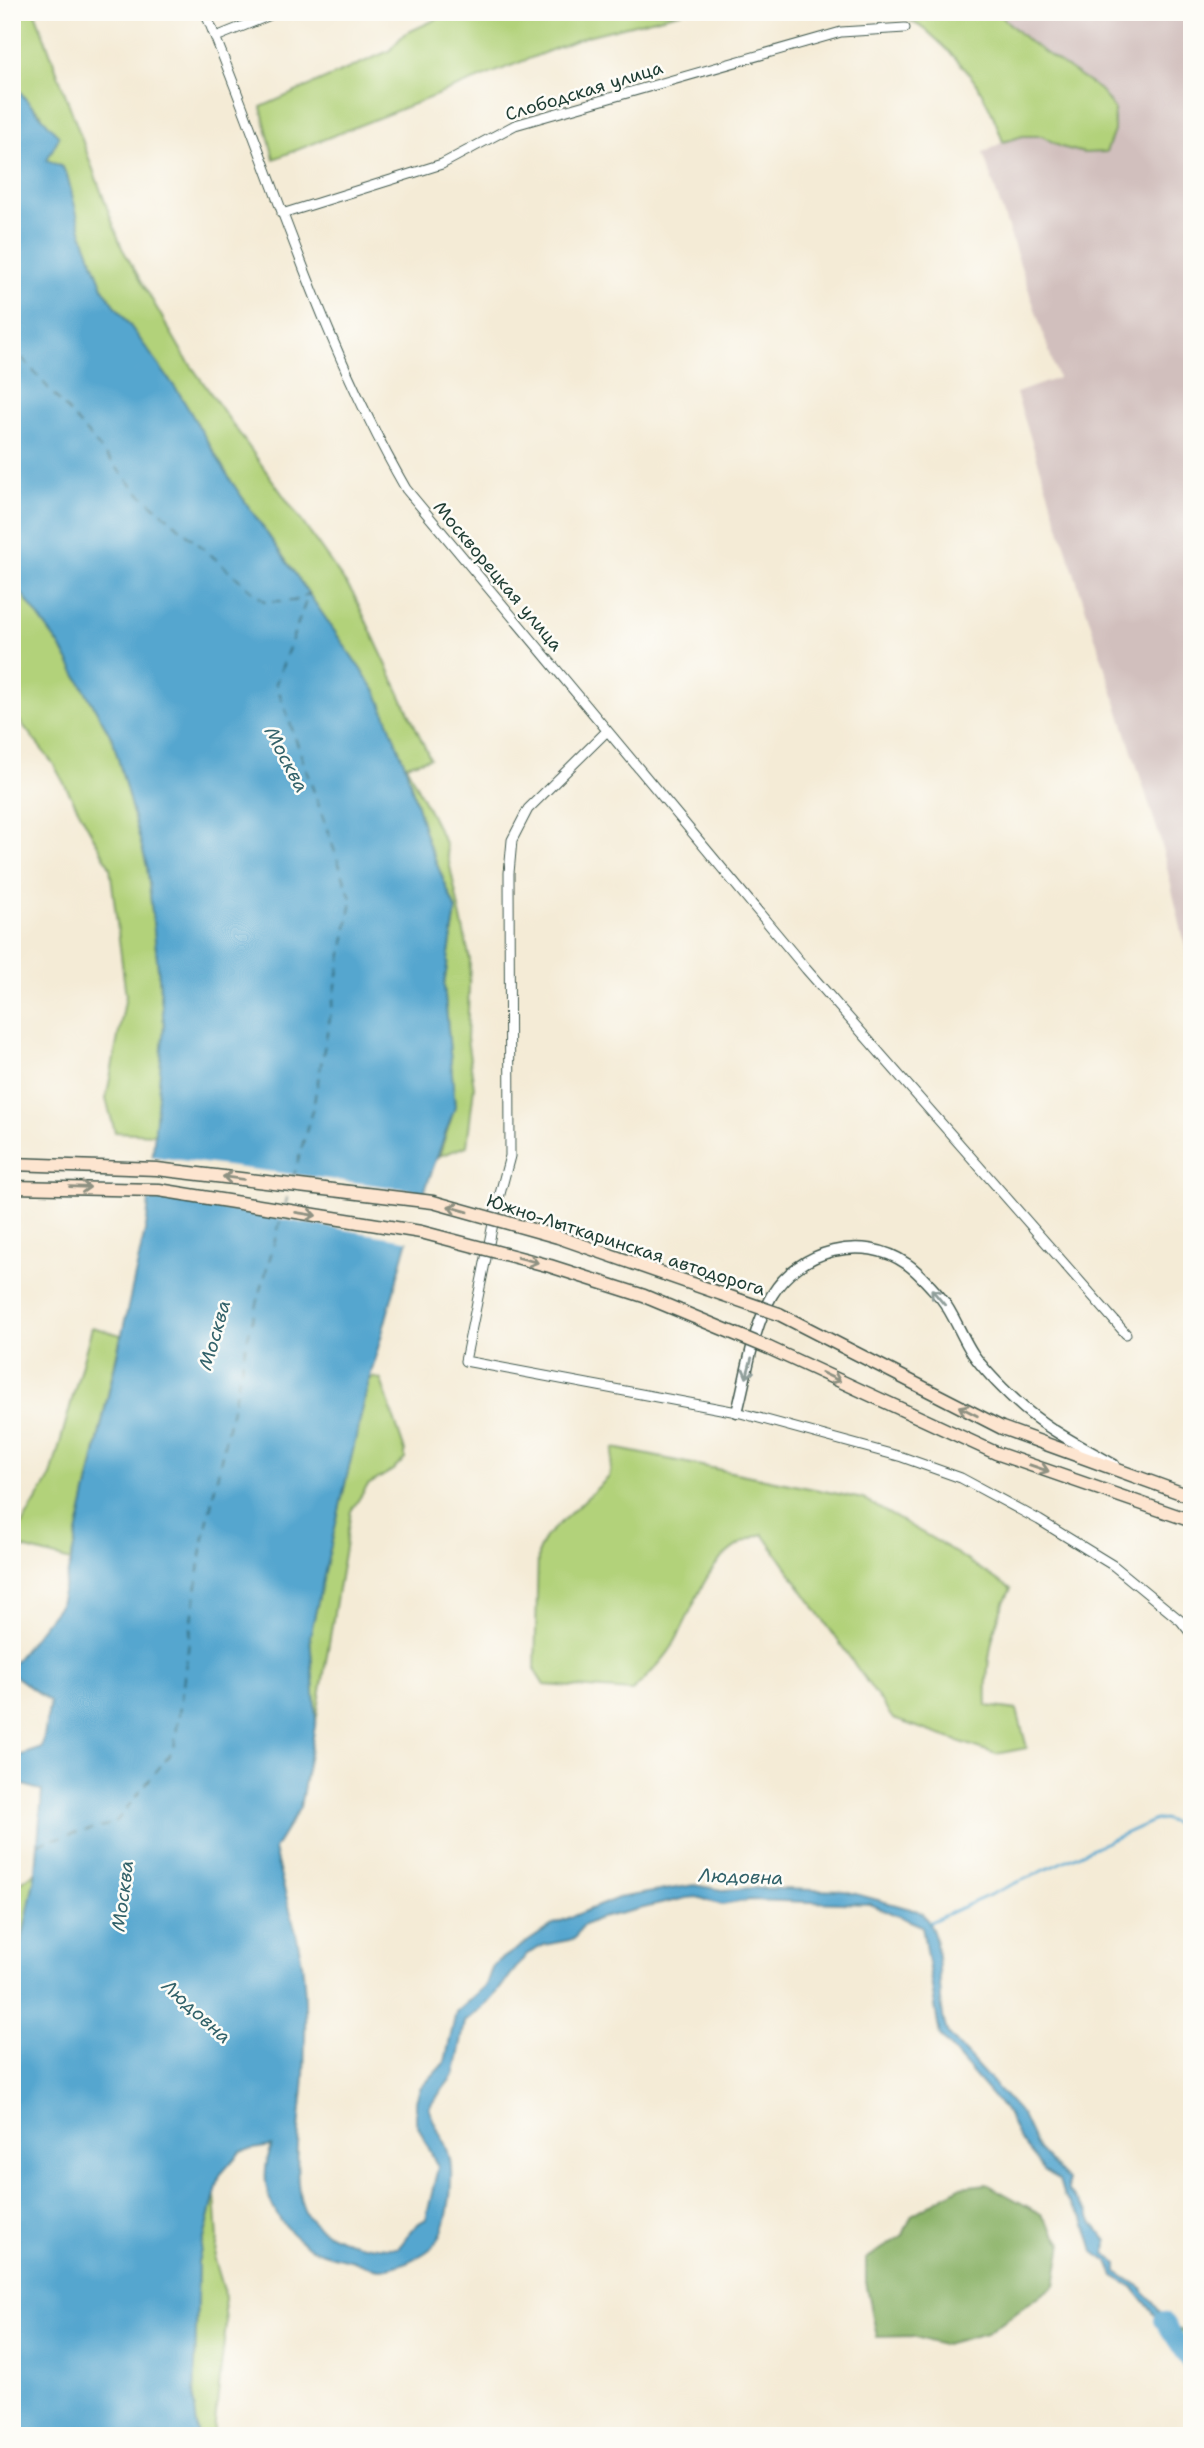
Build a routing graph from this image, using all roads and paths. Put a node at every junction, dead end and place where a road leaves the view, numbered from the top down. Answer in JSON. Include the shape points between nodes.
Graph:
{"nodes":[{"id":1,"x":205,"y":12,"type":"edge"},
{"id":2,"x":278,"y":12,"type":"edge"},
{"id":3,"x":905,"y":28,"type":"dead end"},
{"id":4,"x":216,"y":37,"type":"junction"},
{"id":5,"x":282,"y":214,"type":"junction"},
{"id":6,"x":607,"y":731,"type":"junction"},
{"id":7,"x":12,"y":1164,"type":"edge"},
{"id":8,"x":12,"y":1187,"type":"edge"},
{"id":9,"x":1126,"y":1334,"type":"dead end"},
{"id":10,"x":737,"y":1412,"type":"junction"},
{"id":11,"x":1139,"y":1478,"type":"junction"},
{"id":12,"x":1192,"y":1497,"type":"edge"},
{"id":13,"x":1192,"y":1521,"type":"edge"},
{"id":14,"x":1192,"y":1635,"type":"edge"}],
"edges":[{"from":1,"to":4,"type":"street","name":"Москворецкая улица"},
{"from":2,"to":4,"type":"street"},
{"from":3,"to":5,"type":"street","name":"Слободская улица","via":[[841,32],[515,125],[442,164]]},
{"from":4,"to":5,"type":"street","name":"Москворецкая улица"},
{"from":5,"to":6,"type":"street","name":"Москворецкая улица","via":[[380,444],[406,489]]},
{"from":6,"to":9,"type":"street","name":"Москворецкая улица"},
{"from":6,"to":10,"type":"street","via":[[528,808],[512,840],[510,1156],[465,1361]]},
{"from":11,"to":7,"type":"main road","name":"Южно-Лыткаринская автодорога","one_way":true,"bridge":true,"via":[[1002,1428],[779,1314],[571,1241],[433,1202],[157,1169]]},
{"from":8,"to":13,"type":"main road","one_way":true,"bridge":true,"via":[[159,1190],[421,1232],[550,1266],[644,1296],[769,1348],[996,1453]]},
{"from":11,"to":10,"type":"street","one_way":true,"via":[[1061,1434],[1017,1402],[973,1355],[943,1300],[909,1265],[876,1251],[828,1252],[796,1268],[779,1285],[763,1317]]},
{"from":10,"to":14,"type":"street","via":[[961,1478],[1114,1566],[1181,1620]]},
{"from":11,"to":12,"type":"main road","name":"Южно-Лыткаринская автодорога"}]}
